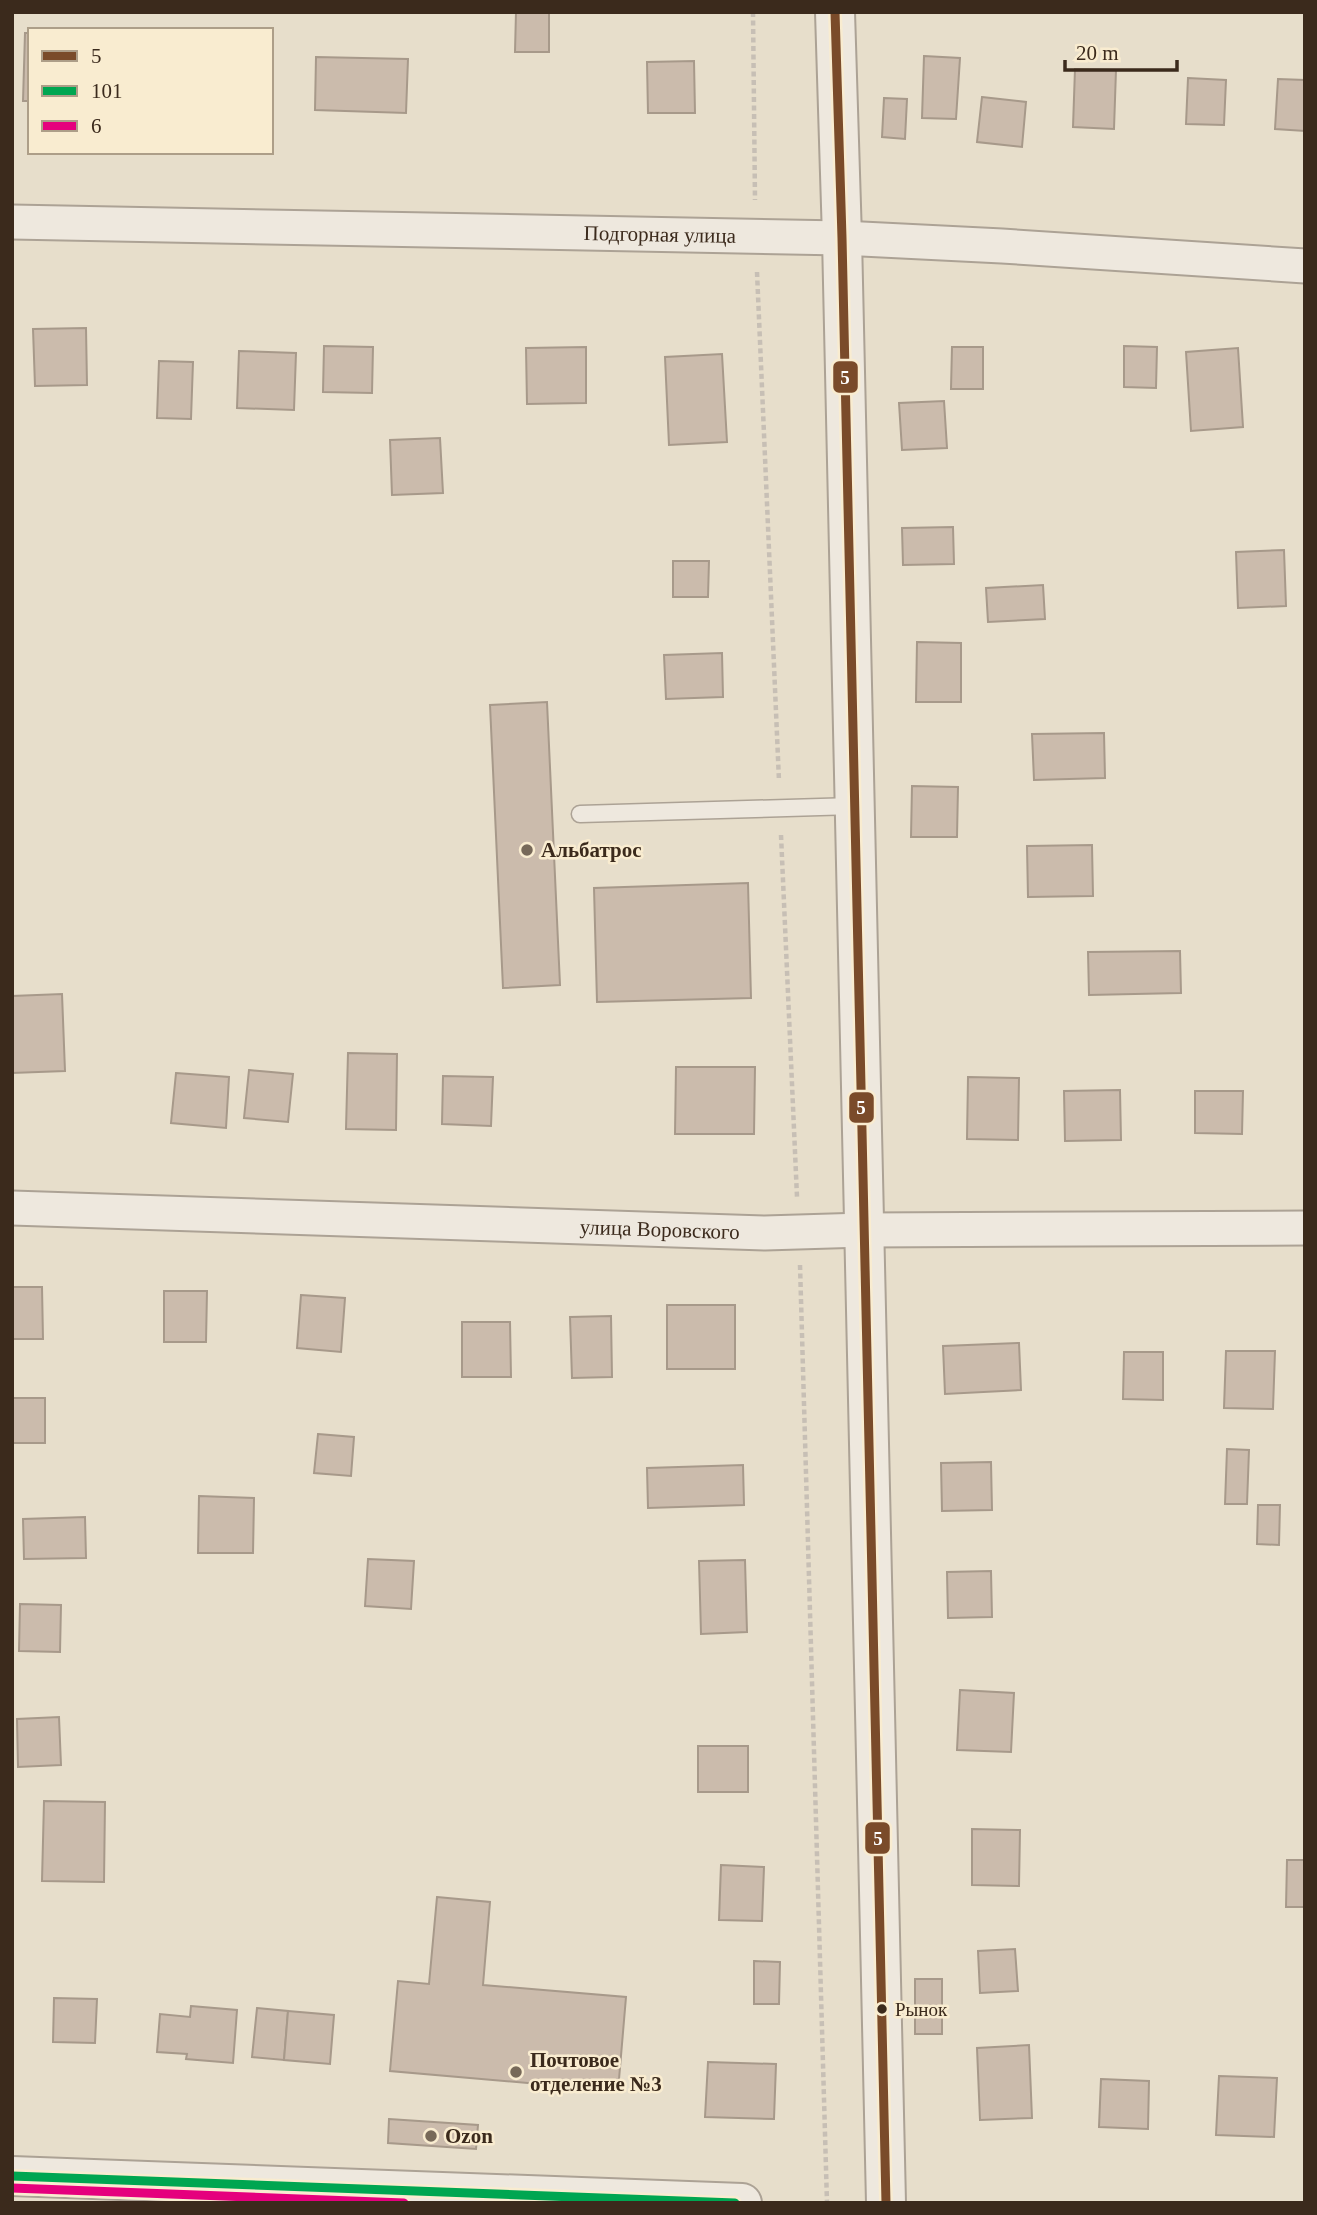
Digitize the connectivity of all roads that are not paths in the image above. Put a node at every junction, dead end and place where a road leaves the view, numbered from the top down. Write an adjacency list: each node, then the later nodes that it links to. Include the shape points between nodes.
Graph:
1 (835, 12): 3 (street)
2 (12, 222): 3 (street, Подгорная улица)
3 (842, 238): 4 (street, Подгорная улица); 5 (street)
4 (1305, 266)
5 (854, 806): 6 (lane); 9 (street)
6 (580, 814)
7 (12, 1208): 9 (street, улица Воровского, via 799,1233)
8 (1305, 1228): 9 (street, улица Воровского)
9 (864, 1230): 12 (street)
10 (12, 2176): 11 (street)
11 (742, 2203)
12 (886, 2203)

